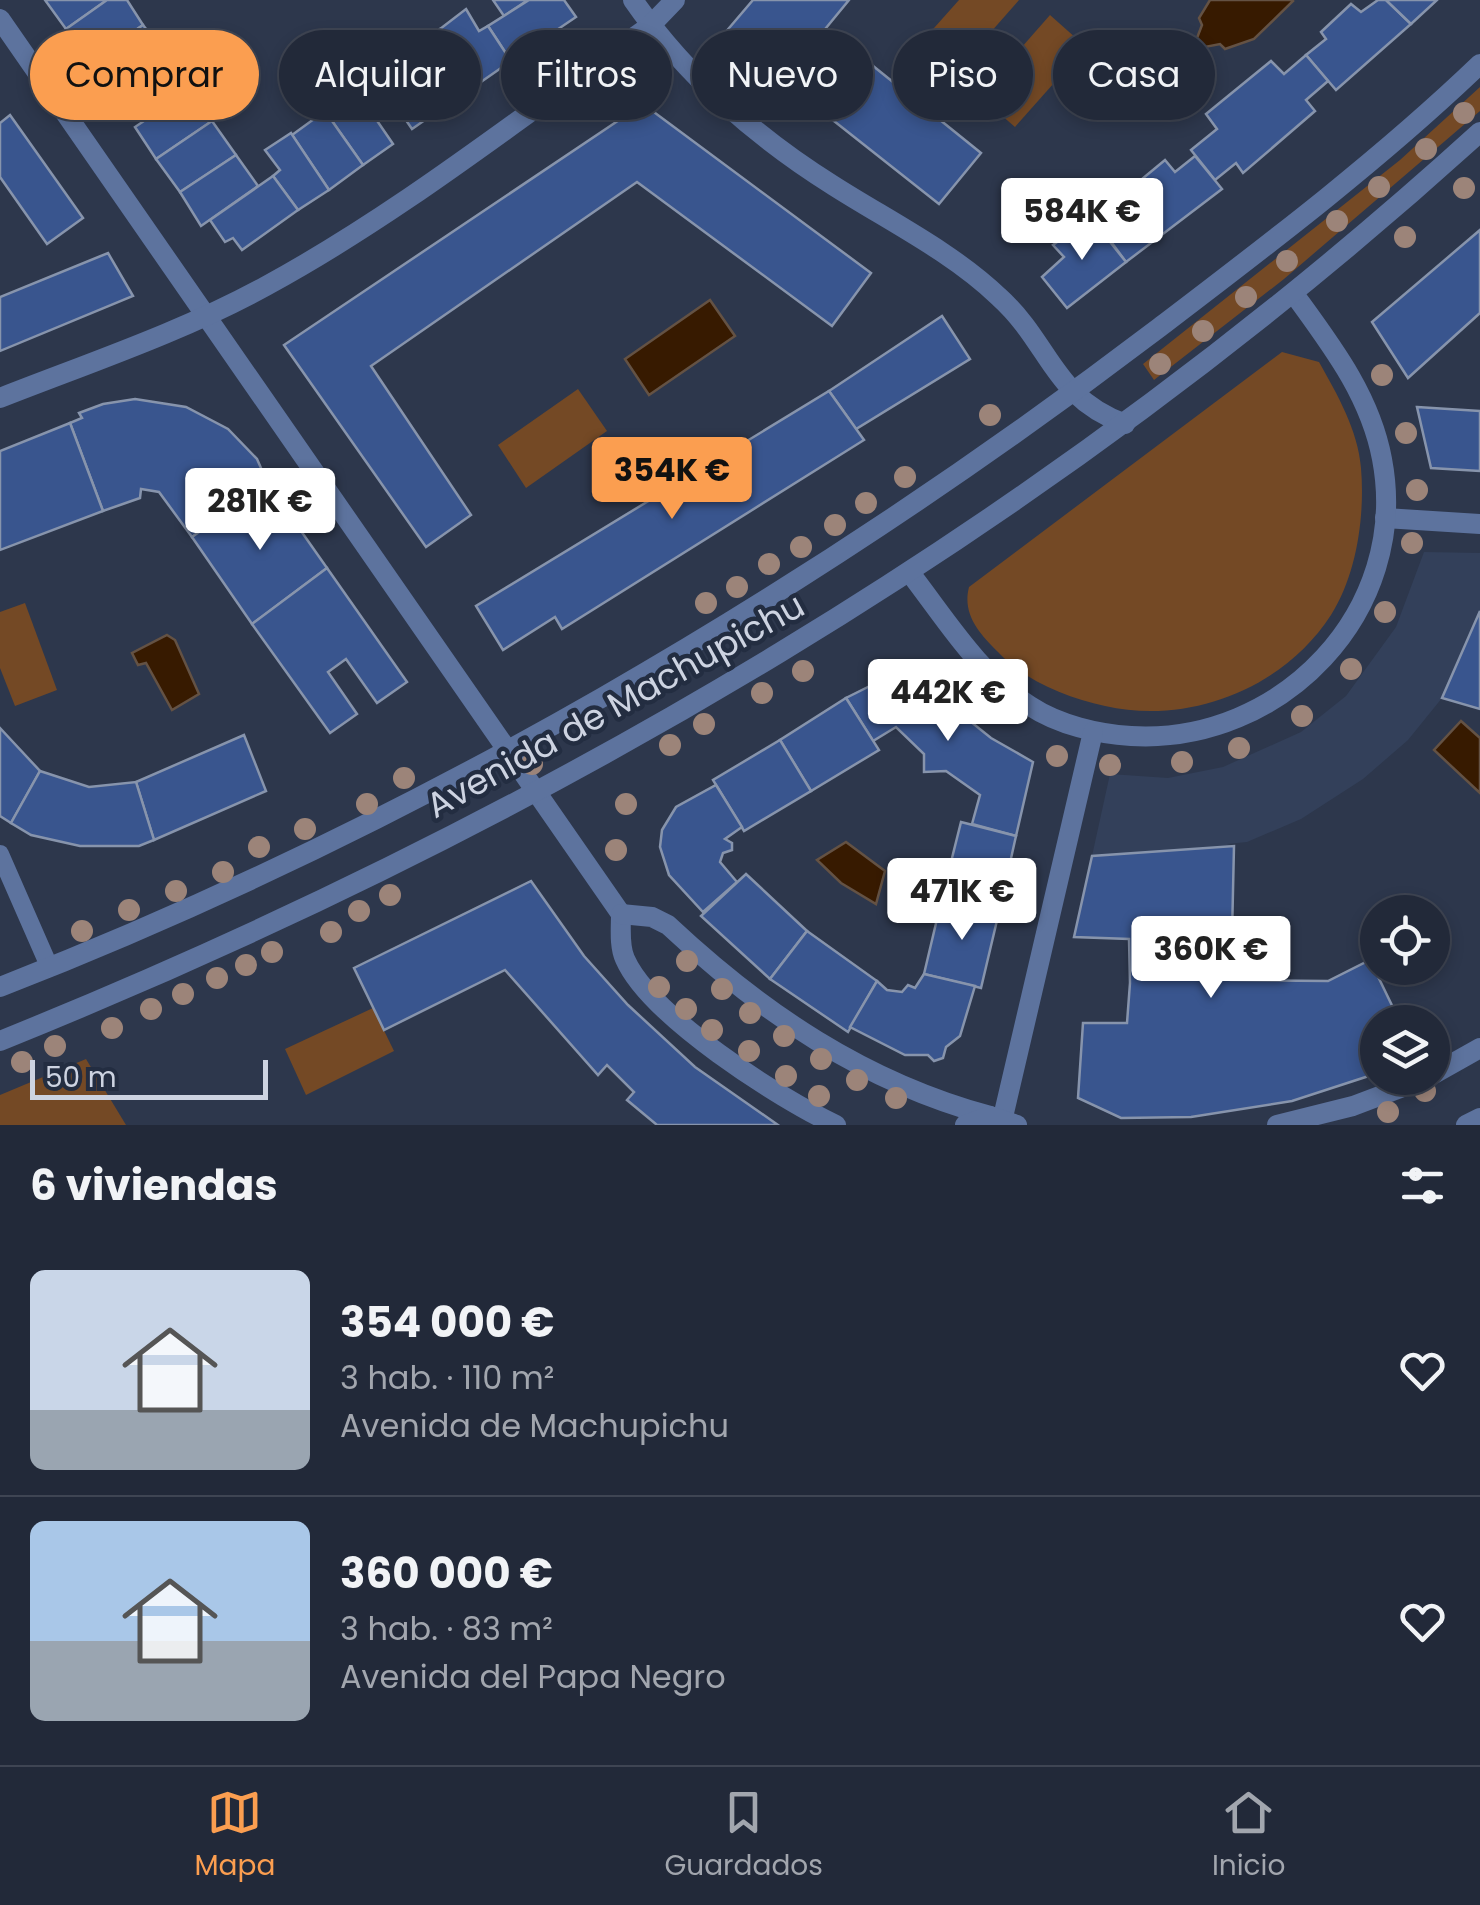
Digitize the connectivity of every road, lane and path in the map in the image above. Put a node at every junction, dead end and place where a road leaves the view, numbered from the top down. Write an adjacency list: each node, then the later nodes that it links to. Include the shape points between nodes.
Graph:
1 (633, 0): 4 (street)
2 (675, 0): 4 (street)
3 (0, 19): 8 (street)
4 (650, 26): 8 (street, via 362,229); 9 (street, via 702,84 768,138 1002,298)
5 (1480, 64): 9 (street, Avenida de Machupichu, via 1344,182)
6 (1480, 132): 7 (street, Avenida de Machupichu)
7 (1294, 294): 11 (street, Avenida de Machupichu); 12 (street, via 1370,414 1383,461)
8 (206, 316): 10 (street); 16 (street)
9 (1071, 394): 11 (street); 16 (street, Avenida de Machupichu, via 850,548)
10 (0, 398)
11 (1126, 424): 14 (street, Avenida de Machupichu)
12 (1385, 518): 13 (street); 15 (street, via 1374,574 1350,626 1312,672 1273,704 1217,727 1159,738)
13 (1480, 524)
14 (910, 574): 15 (street, via 980,669 1034,709); 17 (street, Avenida de Machupichu)
15 (1093, 732): 27 (street)
16 (504, 750): 17 (street); 20 (street, Avenida de Machupichu, via 284,863)
17 (535, 796): 19 (street); 22 (street, Avenida de Machupichu, via 319,901)
18 (0, 854): 20 (lane)
19 (621, 914): 27 (street, via 668,924 776,1018 861,1067 941,1102); 28 (street, via 623,955 631,971 680,1022 773,1090)
20 (49, 966): 21 (street, Avenida de Machupichu)
21 (0, 987)
22 (0, 1042)
23 (1480, 1048): 24 (street)
24 (1450, 1065)
25 (1384, 1095): 30 (street)
26 (1480, 1118): 31 (street)
27 (1009, 1121): 29 (street)
28 (836, 1125)
29 (966, 1125)
30 (1277, 1125)
31 (1466, 1125)

